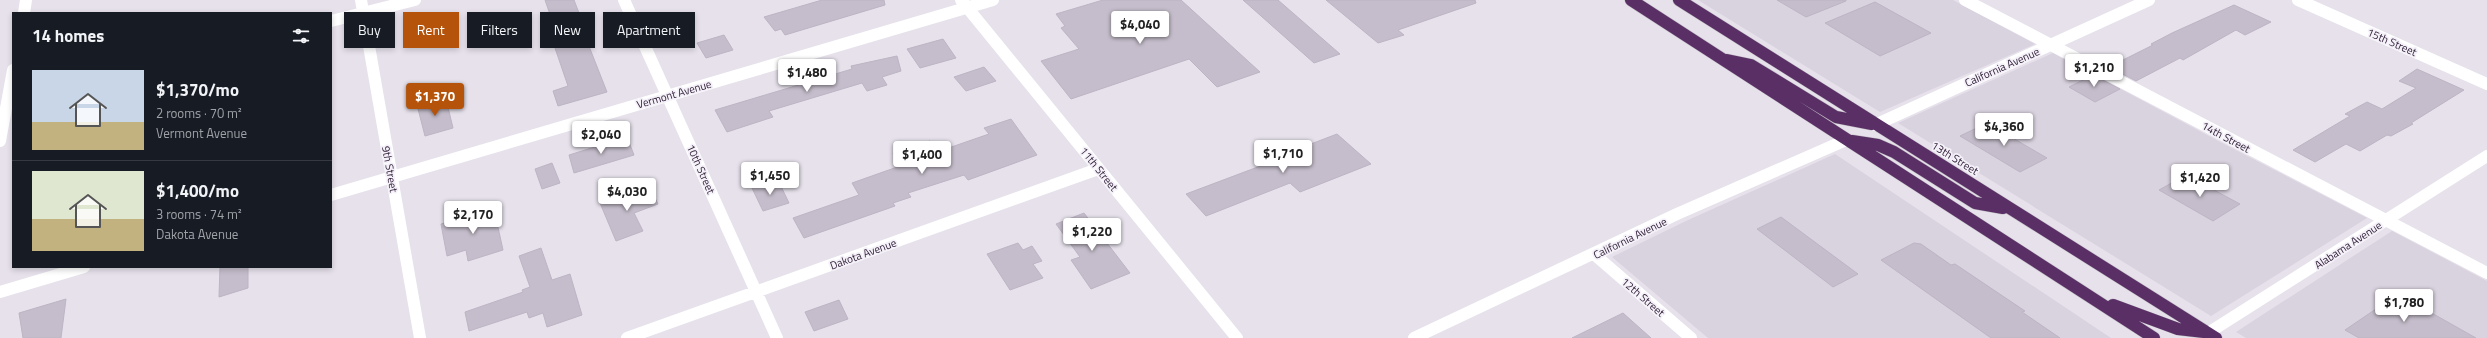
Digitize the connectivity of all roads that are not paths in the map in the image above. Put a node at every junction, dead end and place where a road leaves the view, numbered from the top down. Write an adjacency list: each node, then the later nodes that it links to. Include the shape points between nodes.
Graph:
1 (26, 0): 13 (street)
2 (361, 0): 14 (street, 9th Street)
3 (415, 0): 15 (street)
4 (624, 0): 23 (street, 10th Street)
5 (993, 0): 12 (street, Vermont Avenue)
6 (1631, 0): 20 (highway)
7 (1674, 0): 11 (highway, 13th Street)
8 (1965, 0): 18 (street, 14th Street)
9 (2149, 0): 18 (street, California Avenue)
10 (2298, 0): 22 (street, 15th Street)
11 (1683, 2): 25 (highway, 13th Street)
12 (964, 4): 23 (street, Vermont Avenue); 29 (street, 11th Street)
13 (24, 12)
14 (363, 12)
15 (367, 12)
16 (344, 18): 17 (street)
17 (332, 21)
18 (2051, 46): 25 (street, California Avenue); 33 (street, 14th Street)
19 (369, 48): 30 (street, 9th Street)
20 (1718, 58): 25 (highway, via 1751,65 1836,117); 26 (highway)
21 (12, 75): 24 (street)
22 (2487, 84)
23 (669, 95): 30 (street, Vermont Avenue); 38 (street, 10th Street)
24 (7, 102): 27 (street)
25 (1876, 125): 32 (highway, 13th Street)
26 (1846, 140): 32 (highway, via 1878,145 1894,152 1975,203); 34 (street, California Avenue, via 1684,211); 39 (highway)
27 (0, 141)
28 (2487, 156): 33 (street, Alabama Avenue)
29 (1098, 168): 38 (street, Dakota Avenue); 44 (street, 11th Street)
30 (391, 177): 31 (street, Vermont Avenue); 41 (street, 9th Street)
31 (332, 195)
32 (2010, 209): 40 (highway, 13th Street)
33 (2386, 220): 36 (street, 14th Street); 40 (street, Alabama Avenue)
34 (1595, 255): 45 (street, California Avenue); 46 (street, 12th Street)
35 (81, 268): 37 (street)
36 (2487, 273)
37 (0, 292)
38 (756, 292): 42 (street, Dakota Avenue); 43 (street, 10th Street)
39 (2089, 296): 40 (highway, via 2178,329); 47 (highway)
40 (2212, 336)
41 (420, 338)
42 (627, 338)
43 (777, 338)
44 (1237, 338)
45 (1414, 338)
46 (1691, 338)
47 (2154, 338)

